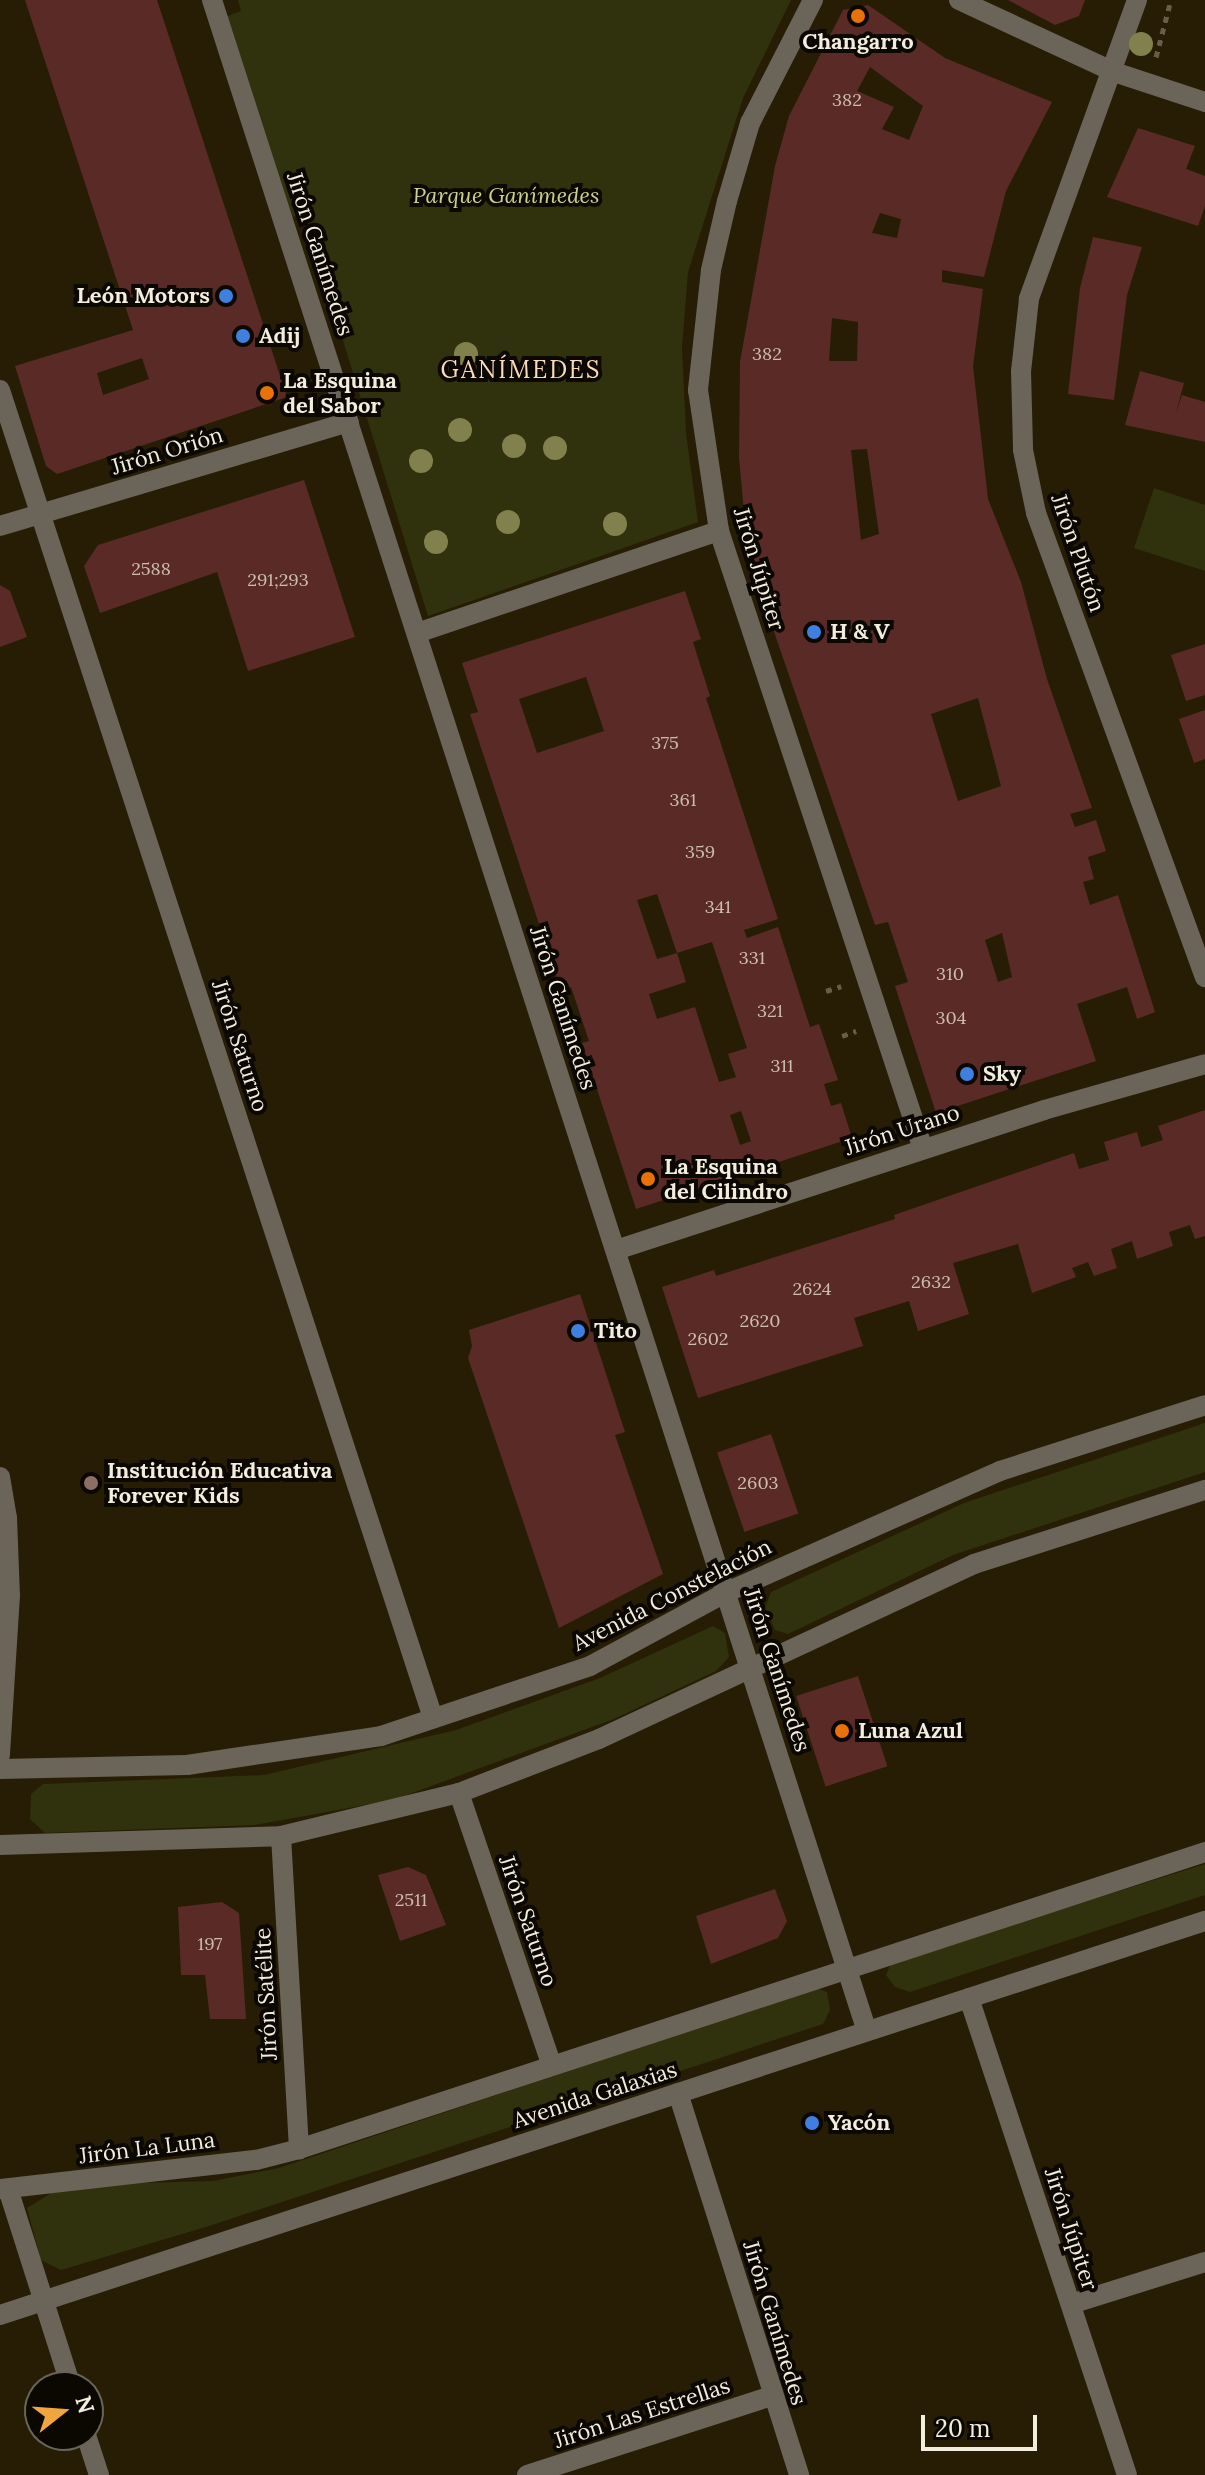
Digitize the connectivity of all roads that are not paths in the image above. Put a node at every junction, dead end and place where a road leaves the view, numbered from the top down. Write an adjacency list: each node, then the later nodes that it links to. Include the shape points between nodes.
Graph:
1 (212, 0): 8 (street, Jirón Ganímedes)
2 (813, 0): 11 (street, Jirón Júpiter, via 750,123 711,270 698,390)
3 (959, 0): 5 (street)
4 (1137, 0): 5 (street, Jirón Plutón)
5 (1114, 72): 6 (street); 13 (street, Jirón Plutón, via 1029,299 1021,371 1023,450 1036,513)
6 (1205, 102)
7 (0, 390): 9 (street, Jirón Saturno)
8 (349, 422): 9 (street, Jirón Orión); 12 (street, Jirón Ganímedes)
9 (40, 513): 10 (street, Jirón Orión); 22 (street, Jirón Saturno)
10 (0, 526)
11 (719, 531): 12 (street); 15 (street, Jirón Júpiter)
12 (417, 633): 16 (street, Jirón Ganímedes)
13 (1205, 977)
14 (1205, 1064): 15 (street, Jirón Urano)
15 (923, 1149): 16 (street, Jirón Urano)
16 (616, 1250): 20 (street, Jirón Ganímedes)
17 (1205, 1405): 20 (street, Avenida Constelación, via 1000,1471)
18 (0, 1477): 23 (street, via 10,1595)
19 (1205, 1490): 21 (street, via 974,1564)
20 (727, 1592): 21 (street, Jirón Ganímedes); 22 (street, Avenida Constelación, via 590,1666)
21 (751, 1666): 25 (street, via 599,1739); 30 (street, Jirón Ganímedes)
22 (433, 1718): 24 (street, Avenida Constelación, via 381,1736 187,1765)
23 (0, 1756)
24 (0, 1769)
25 (459, 1793): 26 (street); 33 (street, Jirón Saturno)
26 (281, 1836): 27 (street); 35 (street, Jirón Satélite)
27 (0, 1845)
28 (1205, 1852): 30 (street, Avenida Galaxias)
29 (1205, 1921): 31 (street, Avenida Galaxias)
30 (849, 1969): 32 (street, Jirón Ganímedes); 33 (street, Avenida Galaxias)
31 (969, 1998): 32 (street, Avenida Galaxias); 39 (street, Jirón Júpiter)
32 (867, 2031): 34 (street, Avenida Galaxias)
33 (551, 2064): 35 (street, Avenida Galaxias)
34 (678, 2093): 38 (street, Avenida Galaxias); 42 (street, Jirón Ganímedes)
35 (299, 2149): 36 (street, Jirón La Luna, via 256,2160)
36 (4, 2189): 38 (street)
37 (1205, 2262): 39 (street)
38 (43, 2302): 40 (street, Avenida Galaxias); 41 (street)
39 (1071, 2304): 47 (street, Jirón Júpiter)
40 (0, 2315)
41 (66, 2371)
42 (772, 2396): 45 (street, Jirón Las Estrellas); 46 (street, Jirón Ganímedes)
43 (91, 2451): 44 (street)
44 (99, 2475)
45 (527, 2475)
46 (799, 2475)
47 (1127, 2475)

